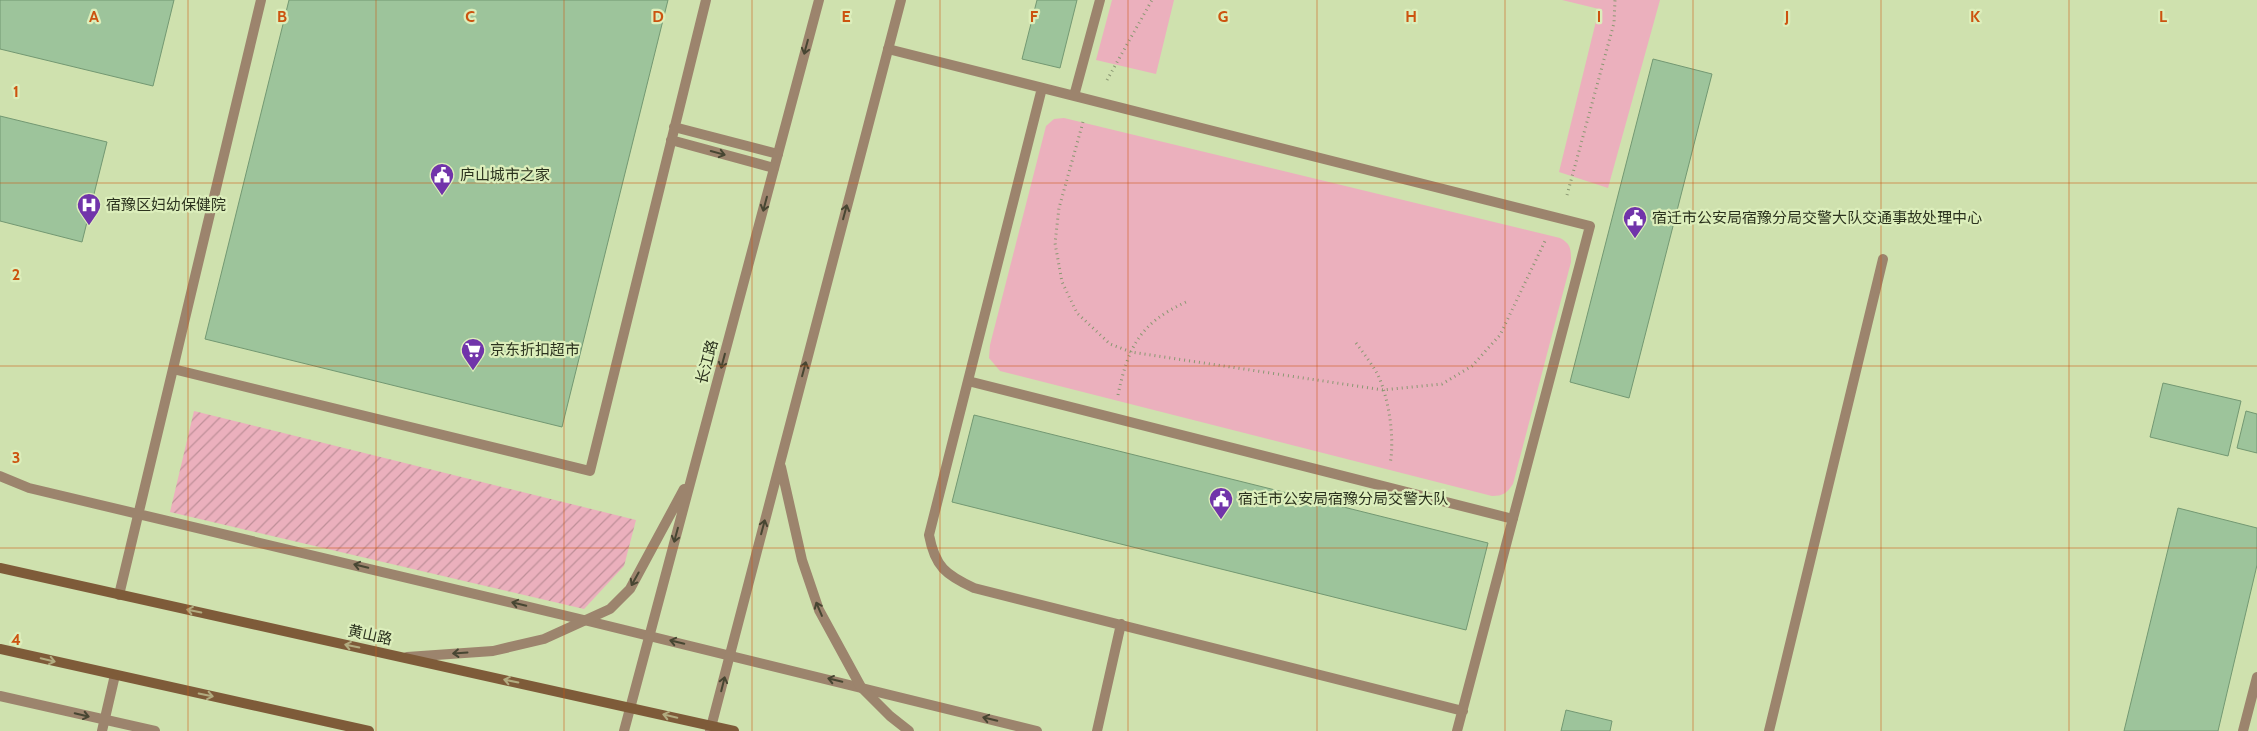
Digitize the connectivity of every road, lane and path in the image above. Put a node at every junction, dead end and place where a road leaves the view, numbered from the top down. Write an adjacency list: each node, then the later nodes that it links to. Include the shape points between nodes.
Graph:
1 (261, 0): 21 (street)
2 (706, 0): 12 (street)
3 (819, 0): 14 (street, 长江路, one-way to 14)
4 (901, 0): 8 (street)
5 (1100, 0): 10 (street)
6 (1152, 0): 11 (path)
7 (1615, 0): 16 (path, via 1614,23 1570,190)
8 (888, 49): 9 (street); 25 (street, one-way to 8)
9 (1042, 88): 10 (street); 22 (street)
10 (1074, 96): 11 (street)
11 (1094, 101): 16 (street); 20 (path, via 1080,129 1059,208 1055,243 1062,282 1077,314 1110,344)
12 (674, 127): 13 (street); 14 (street)
13 (671, 140): 15 (street, one-way to 15); 21 (street, via 590,471)
14 (778, 154): 15 (street, 长江路)
15 (774, 168): 26 (street, 长江路, one-way to 26)
16 (1556, 218): 23 (path, via 1500,335 1472,366 1442,384); 30 (street, via 1590,226)
17 (1883, 259): 56 (street)
18 (1186, 302): 20 (path, via 1163,313 1143,332)
19 (1356, 343): 23 (path, via 1370,361)
20 (1131, 352): 23 (path); 24 (path, via 1125,363)
21 (173, 369): 29 (street)
22 (968, 380): 24 (street); 34 (street, via 928,535 932,554 942,569 974,588)
23 (1383, 390): 28 (path, via 1392,440)
24 (1113, 417): 28 (street)
25 (780, 464): 37 (street, one-way to 25); 41 (street, one-way to 25, via 819,610 802,560)
26 (692, 475): 33 (street, one-way to 33, via 630,589 610,609); 35 (street, 长江路, one-way to 35)
27 (0, 476): 29 (street, via 29,488)
28 (1386, 487): 30 (street)
29 (139, 513): 32 (street); 33 (street, one-way to 29)
30 (1513, 519): 44 (street)
31 (0, 568): 32 (main road, 黄山路)
32 (119, 595): 38 (main road, 黄山路, one-way to 32)
33 (588, 620): 35 (street); 38 (street, one-way to 38, via 544,639 492,651)
34 (1121, 624): 44 (street); 54 (street)
35 (649, 636): 37 (street, one-way to 35); 43 (street, 长江路)
36 (0, 649): 39 (main road, one-way to 39)
37 (730, 655): 41 (street, one-way to 37); 46 (street, one-way to 37)
38 (403, 658): 43 (main road, 黄山路, one-way to 38)
39 (115, 675): 45 (street); 49 (main road, one-way to 49)
40 (2257, 677): 57 (street)
41 (861, 687): 52 (street); 53 (street, one-way to 41)
42 (0, 696): 45 (street, one-way to 45)
43 (630, 708): 46 (main road, 黄山路, one-way to 43); 50 (street, 长江路)
44 (1463, 711): 55 (street)
45 (104, 720): 47 (street); 48 (street)
46 (711, 728): 51 (main road, 黄山路)
47 (102, 731)
48 (155, 731)
49 (369, 731)
50 (624, 731)
51 (734, 731)
52 (909, 731)
53 (1037, 731)
54 (1097, 731)
55 (1457, 731)
56 (1769, 731)
57 (2243, 731)

